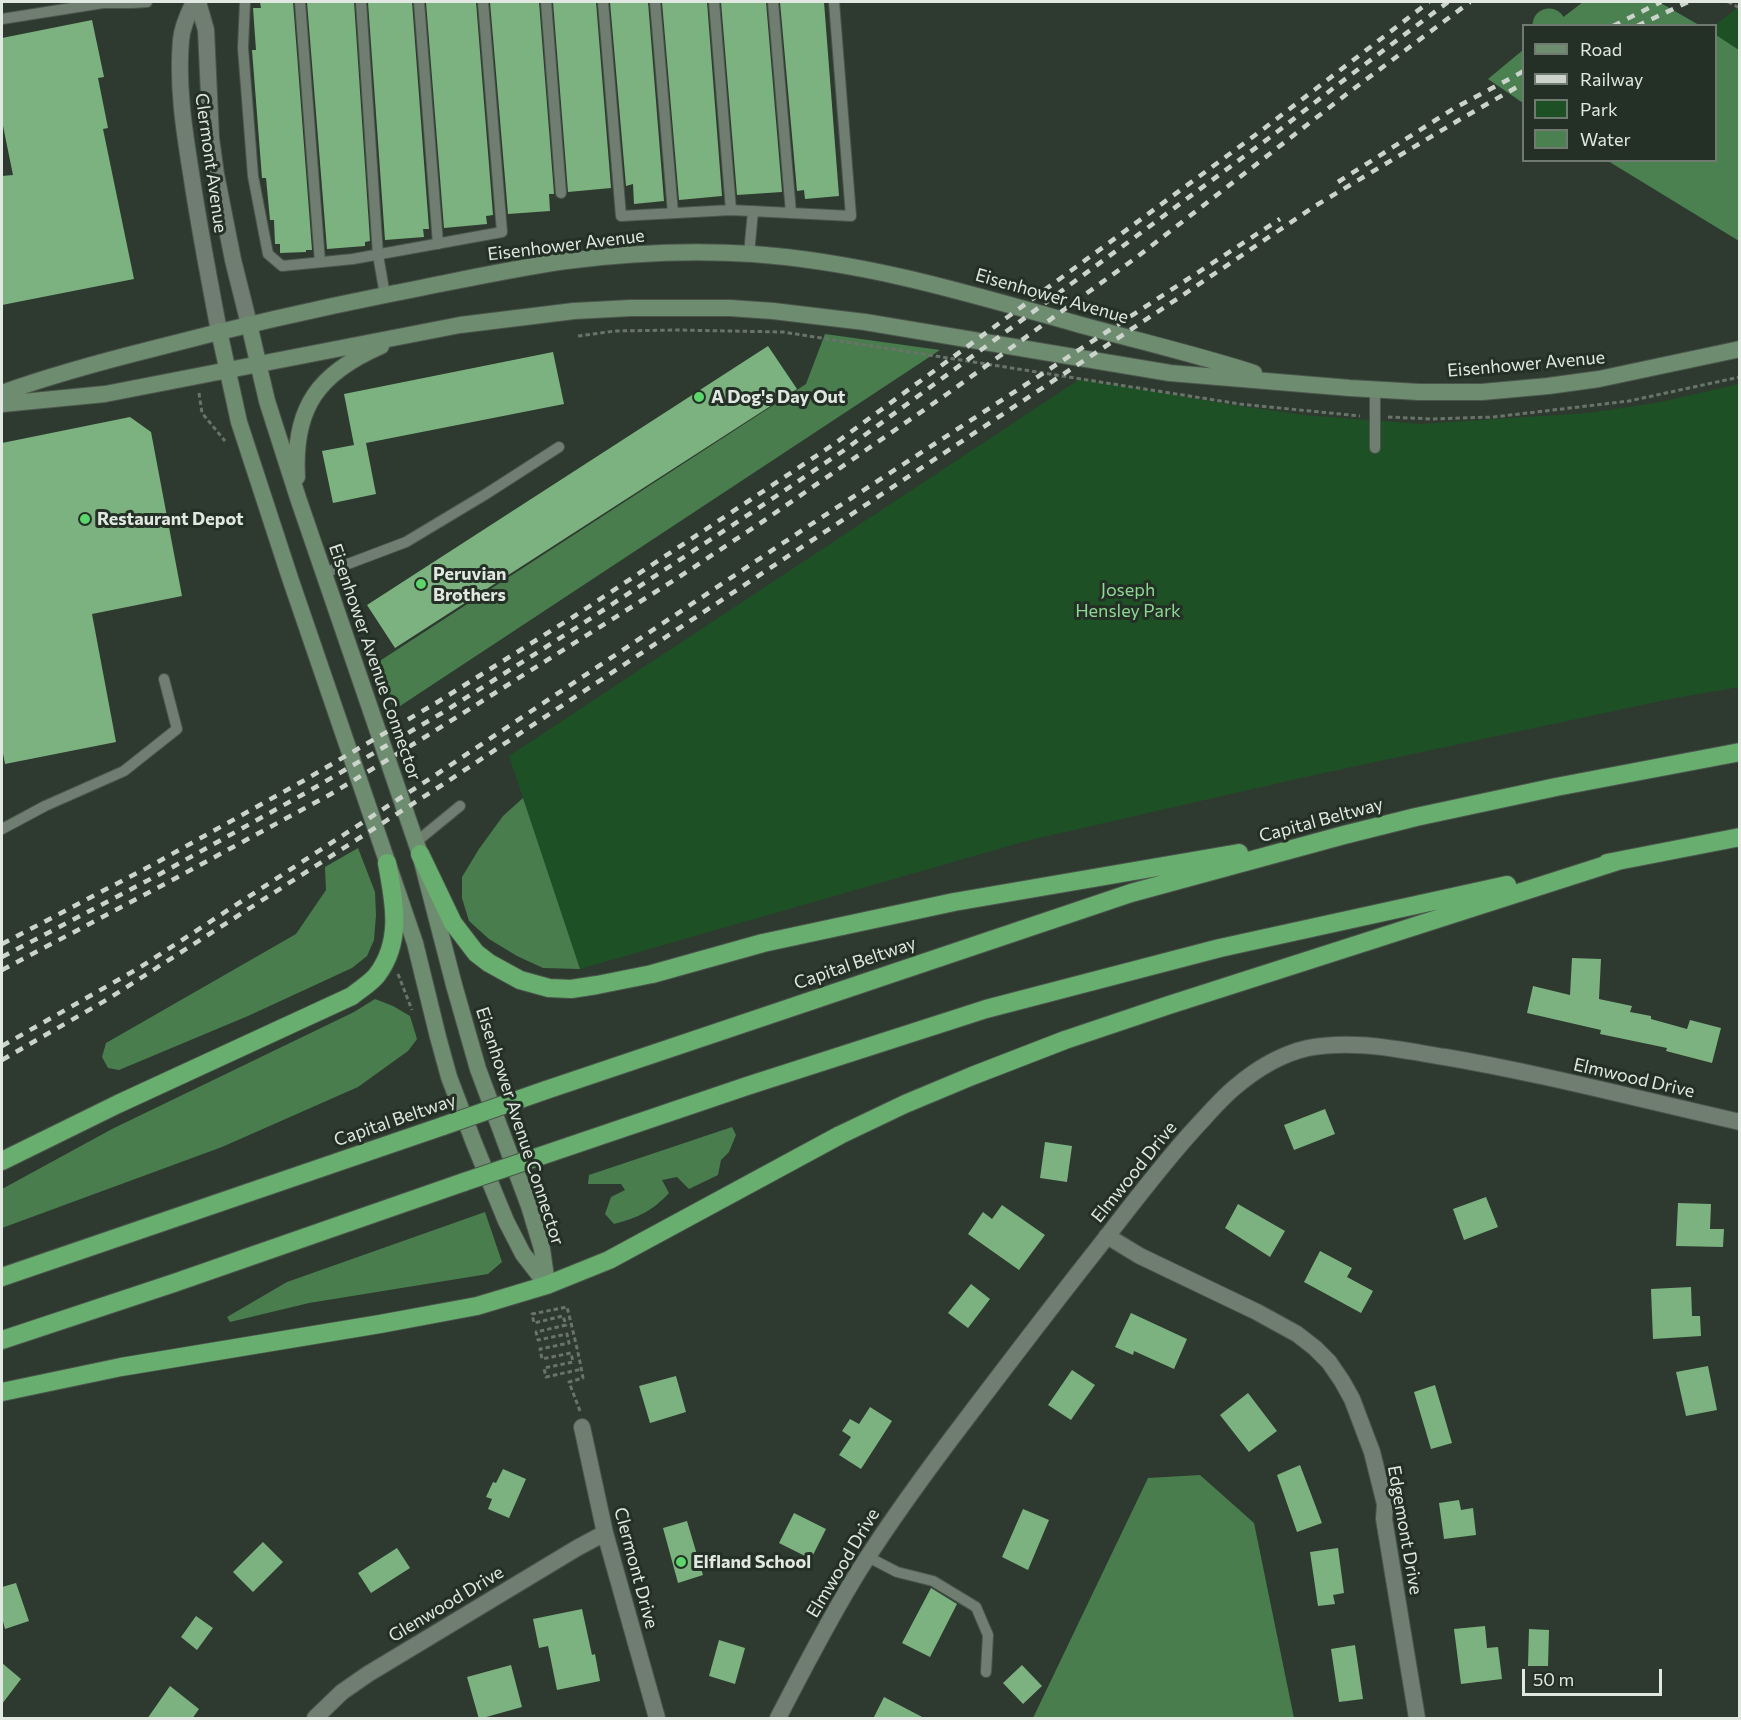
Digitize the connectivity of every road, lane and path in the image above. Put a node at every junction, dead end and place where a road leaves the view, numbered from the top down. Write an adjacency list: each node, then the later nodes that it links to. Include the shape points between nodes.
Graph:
1 (147, 2): 16 (lane, via 104,3)
2 (196, 2): 27 (street, Clermont Avenue, via 206,30 216,174); 28 (street, Clermont Avenue, via 186,16 181,39 182,99 200,232)
3 (245, 2): 25 (lane, via 243,48 253,176 268,254 282,266)
4 (300, 2): 25 (lane)
5 (361, 2): 24 (lane)
6 (419, 2): 22 (lane)
7 (483, 2): 22 (lane, via 502,232)
8 (546, 2): 17 (lane)
9 (603, 2): 20 (lane, via 621,216)
10 (655, 2): 20 (lane)
11 (714, 2): 18 (lane)
12 (773, 2): 21 (lane)
13 (834, 2): 21 (lane, via 851,216)
14 (1728, 2): 15 (path)
15 (1740, 8)
16 (2, 19)
17 (561, 193)
18 (731, 210): 19 (lane); 20 (lane)
19 (753, 211): 21 (lane); 23 (lane)
20 (673, 213)
21 (791, 213)
22 (438, 244): 24 (lane)
23 (749, 254): 26 (main road, Eisenhower Avenue, via 702,252 588,258); 33 (main road, Eisenhower Avenue, via 848,265 938,284)
24 (378, 255): 25 (lane); 26 (lane)
25 (320, 262)
26 (385, 295): 27 (main road, Eisenhower Avenue)
27 (249, 324): 28 (main road, Eisenhower Avenue); 31 (main road, Eisenhower Avenue Connector)
28 (219, 331): 32 (main road, Eisenhower Avenue Connector); 35 (main road, Eisenhower Avenue)
29 (408, 335): 31 (main road, Eisenhower Avenue); 33 (main road, Eisenhower Avenue, via 574,311 730,308 865,322 1170,373); 39 (main road, via 345,365 325,380 310,400 296,451)
30 (1740, 349): 34 (main road, Eisenhower Avenue, via 1548,386 1482,392)
31 (258, 365): 32 (main road, Eisenhower Avenue); 39 (main road, Eisenhower Avenue Connector)
32 (227, 371): 36 (main road, Eisenhower Avenue, via 105,394); 49 (main road, Eisenhower Avenue Connector, via 246,445)
33 (1278, 381): 34 (main road, Eisenhower Avenue)
34 (1375, 390): 38 (lane)
35 (2, 393)
36 (2, 404)
37 (559, 447): 40 (lane, via 406,542)
38 (1375, 448)
39 (298, 498): 40 (main road, Eisenhower Avenue Connector)
40 (324, 573): 47 (main road, Eisenhower Avenue Connector)
41 (164, 679): 44 (lane, via 177,729 124,771)
42 (1740, 752): 45 (highway, Capital Beltway, via 1545,789)
43 (460, 806): 47 (lane)
44 (2, 829)
45 (1344, 835): 47 (highway, via 954,902 763,943 652,974 571,989 520,980 476,953 453,923); 53 (highway, Capital Beltway, bridge, via 1131,893)
46 (1740, 837): 48 (highway)
47 (418, 848): 54 (main road, Eisenhower Avenue Connector, via 478,1069 542,1248)
48 (1618, 861): 54 (highway, via 1158,1008 972,1076 840,1135 609,1260); 55 (highway, bridge, via 1220,948 986,1009 758,1082)
49 (387, 863): 51 (highway, via 395,906 393,943 376,976 352,996); 54 (main road, Eisenhower Avenue Connector, via 415,943 449,1077 474,1143 514,1238)
50 (1740, 1122): 52 (street, Elmwood Drive, via 1497,1066 1345,1045 1308,1048 1275,1060 1233,1089 1178,1147)
51 (2, 1161)
52 (1107, 1236): 60 (street, Elmwood Drive, via 929,1467); 65 (street, Edgemont Drive, via 1297,1334 1329,1362 1342,1381 1372,1452 1385,1504 1384,1519)
53 (2, 1277)
54 (547, 1285): 57 (highway, via 477,1306 121,1367)
55 (2, 1340)
56 (582, 1369): 56 (path, via 546,1377 544,1368 573,1362 571,1353 542,1359 540,1349 569,1343 567,1334 538,1340 536,1332 566,1325 563,1316 534,1323 532,1314 567,1307); 58 (path, via 584,1378 569,1382 585,1424)
57 (2, 1392)
58 (582, 1427): 59 (street, Clermont Drive)
59 (605, 1533): 62 (street, Glenwood Drive, via 368,1674 342,1692); 63 (street, Clermont Drive)
60 (868, 1557): 61 (lane, via 897,1572 933,1581 976,1607 988,1635); 64 (street, Elmwood Drive, via 829,1621)
61 (986, 1672)
62 (315, 1719)
63 (657, 1719)
64 (778, 1719)
65 (1417, 1719)

